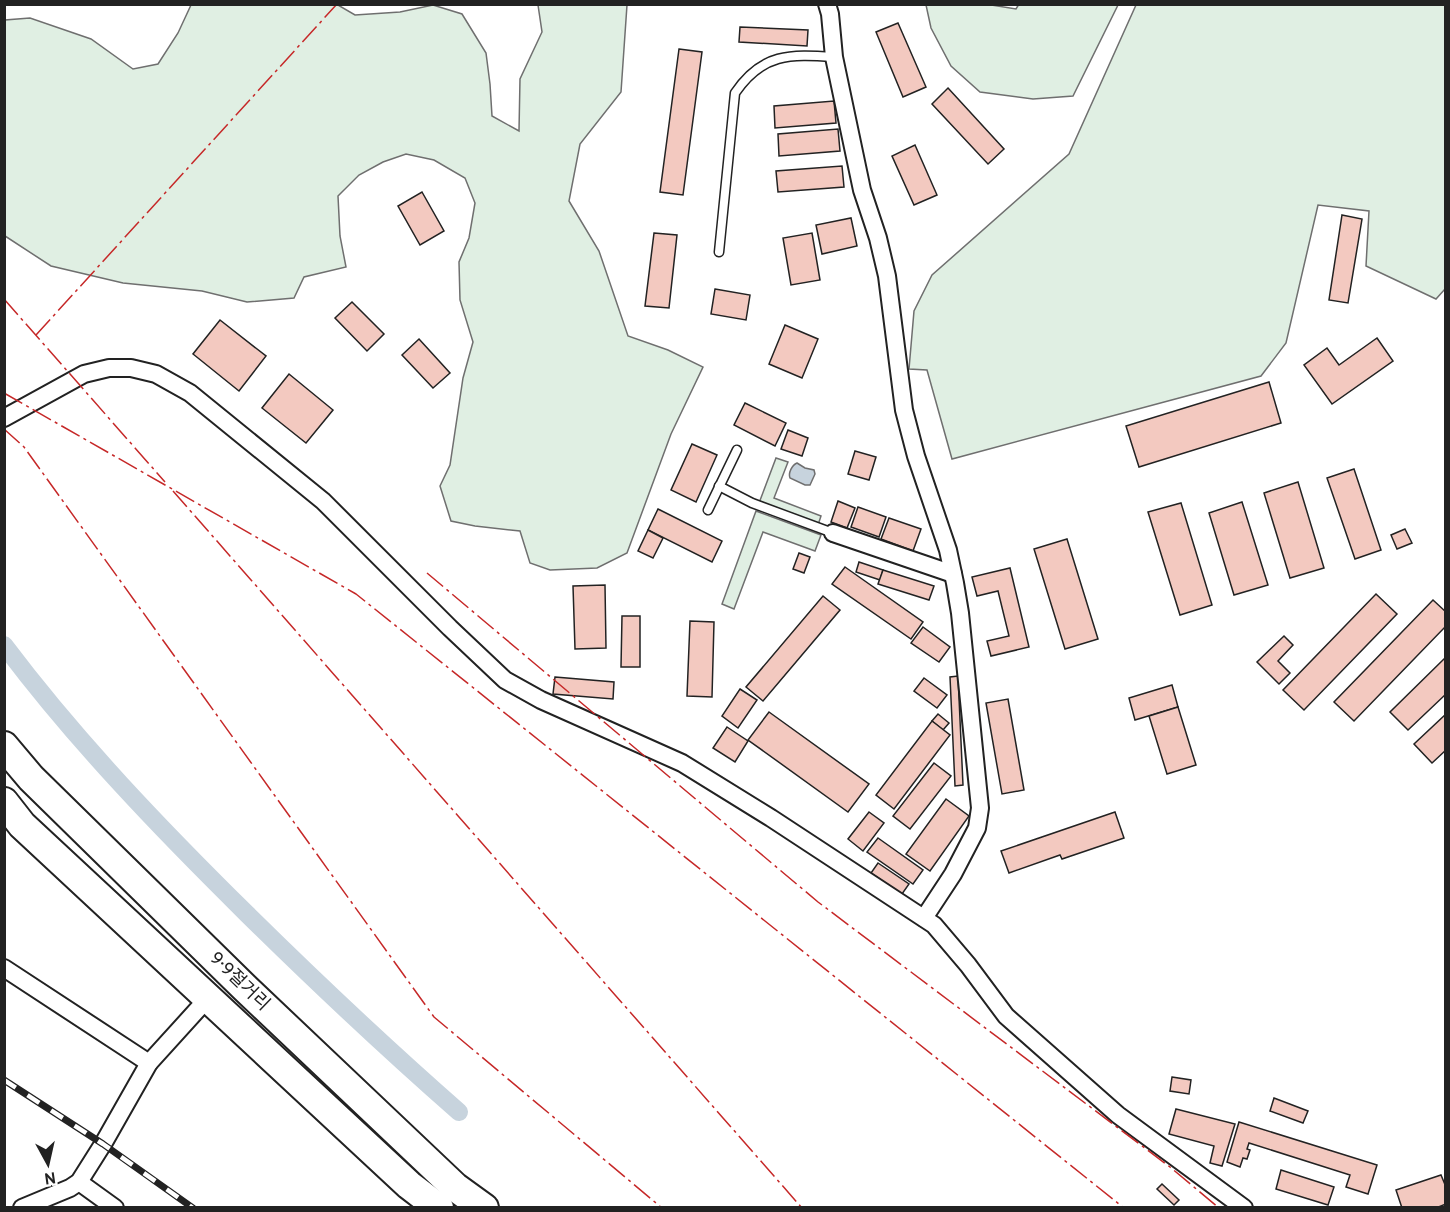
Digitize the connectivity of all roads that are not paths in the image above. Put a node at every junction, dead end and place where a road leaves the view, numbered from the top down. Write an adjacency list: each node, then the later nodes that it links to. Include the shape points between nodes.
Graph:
1 (826, 4): 2 (street)
2 (834, 57): 3 (lane, via 784,57 764,64 747,76 735,93); 9 (street, via 862,190 887,276 904,410)
3 (718, 252)
4 (4, 418): 12 (street, via 84,374 131,368 156,374 190,393 323,501 505,680 682,764)
5 (737, 450): 6 (lane)
6 (719, 486): 7 (lane); 8 (lane, via 752,503)
7 (708, 510)
8 (833, 533): 9 (street)
9 (953, 574): 12 (street, via 980,808 977,828)
10 (4, 746): 21 (highway, 9·9절거리, via 31,778 252,995 455,1187)
11 (4, 802): 14 (highway, 9·9절거리, via 22,825)
12 (924, 918): 22 (street, via 968,965 1006,1016 1036,1044 1118,1114)
13 (4, 968): 15 (street)
14 (208, 998): 15 (street); 20 (highway, 9·9절거리, via 409,1185)
15 (149, 1063): 16 (street, via 103,1144)
16 (74, 1185): 17 (street); 18 (street); 19 (street)
17 (22, 1208)
18 (97, 1208)
19 (115, 1208)
20 (439, 1208)
21 (484, 1208)
22 (1244, 1208)

